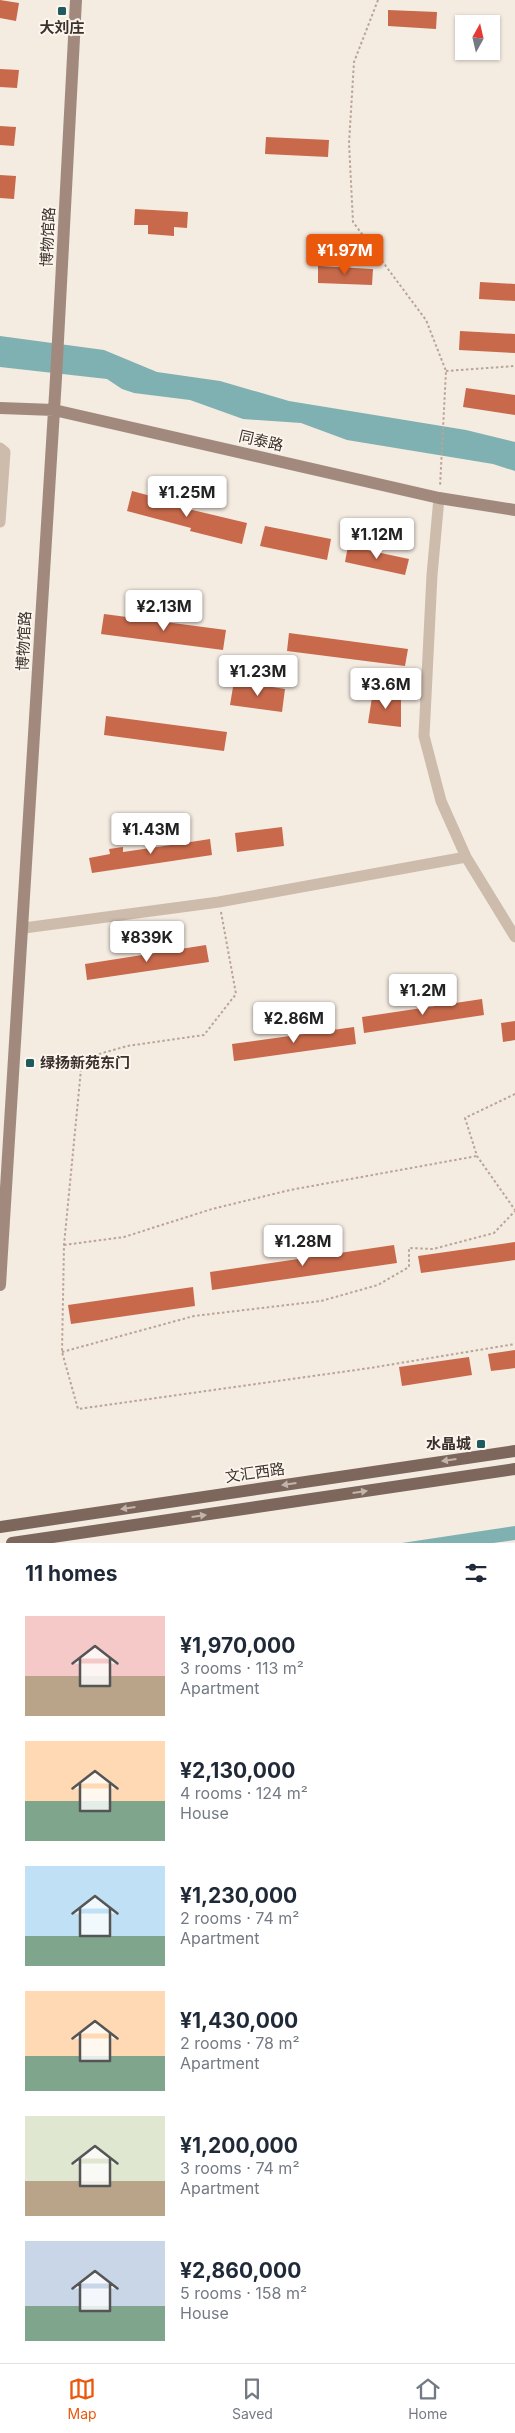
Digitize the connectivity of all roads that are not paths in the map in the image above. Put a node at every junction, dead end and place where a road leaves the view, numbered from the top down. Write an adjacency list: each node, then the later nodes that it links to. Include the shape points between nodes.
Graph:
1 (76, 0): 3 (street, 博物馆路)
2 (0, 408): 3 (street, 同泰路)
3 (54, 410): 5 (street, 同泰路); 9 (street, 博物馆路)
4 (0, 448): 7 (street, via 5,452)
5 (439, 498): 6 (street, 同泰路); 8 (street, via 424,736 441,801)
6 (515, 510)
7 (0, 522)
8 (466, 857): 9 (street, via 219,902); 10 (street)
9 (24, 928): 11 (street, 博物馆路)
10 (515, 937)
11 (0, 1284)
12 (515, 1451): 14 (main road, 文汇西路, one-way to 14)
13 (515, 1469): 15 (main road, one-way to 13)
14 (0, 1527)
15 (12, 1543)

